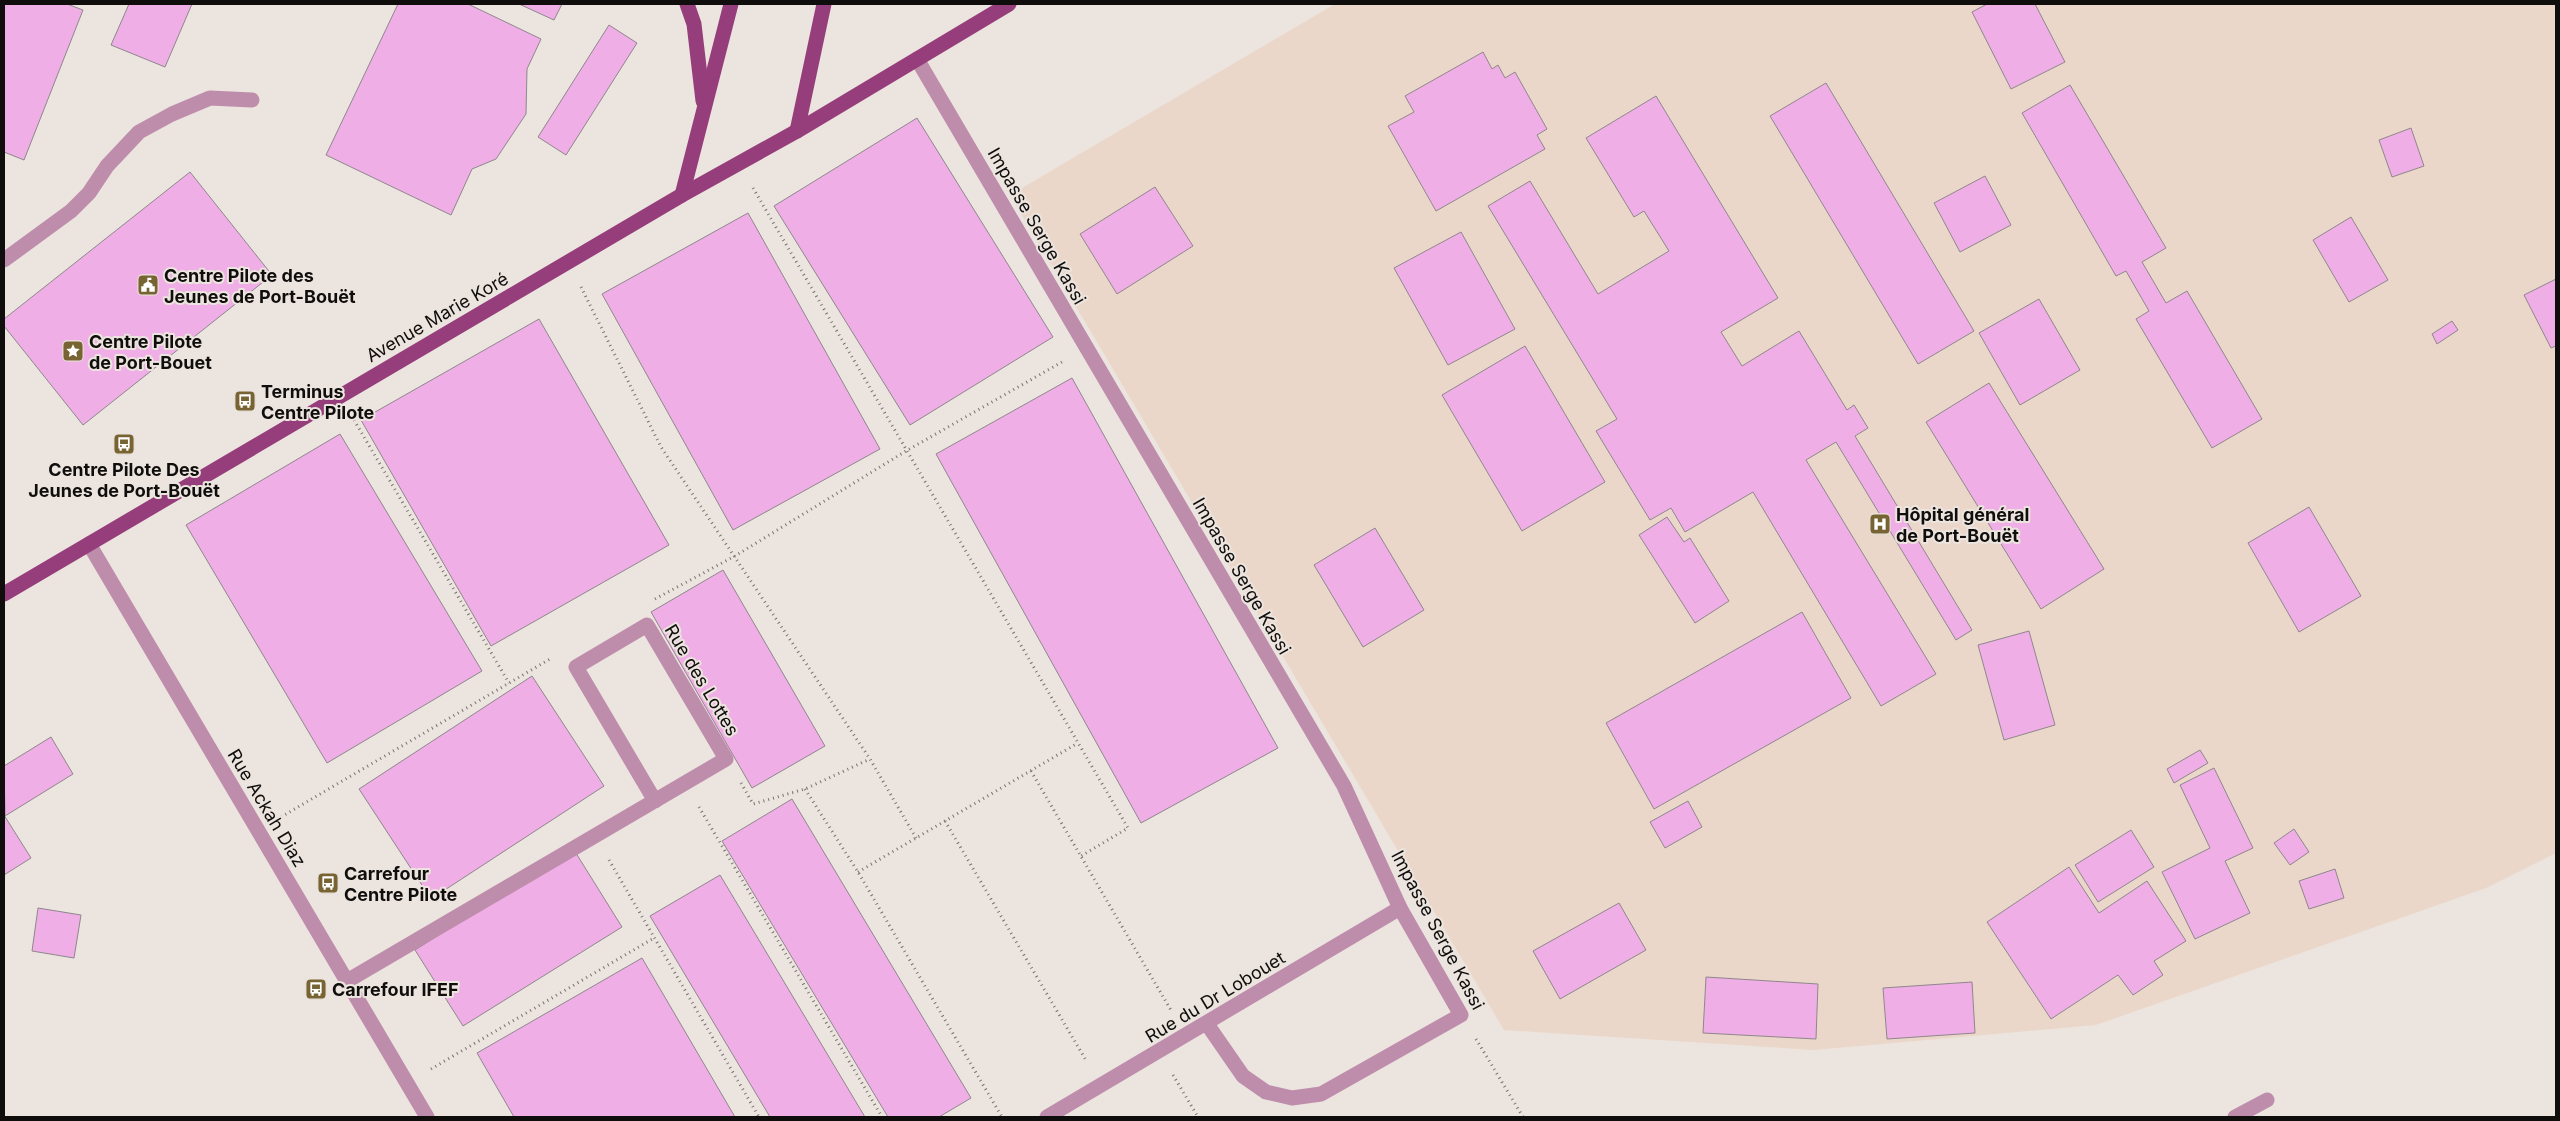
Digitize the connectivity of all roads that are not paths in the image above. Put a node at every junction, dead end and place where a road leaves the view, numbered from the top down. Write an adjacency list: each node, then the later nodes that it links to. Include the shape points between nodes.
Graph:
1 (687, 4): 7 (main road, via 694,24)
2 (731, 4): 7 (main road)
3 (824, 4): 8 (main road)
4 (1009, 4): 5 (main road, Avenue Marie Koré)
5 (917, 59): 8 (main road, Avenue Marie Koré); 14 (street, Impasse Serge Kassi, via 1344,786)
6 (252, 100): 10 (street, via 210,98 139,132 71,211)
7 (704, 110): 9 (main road)
8 (798, 131): 9 (main road, Avenue Marie Koré)
9 (682, 195): 11 (main road, Avenue Marie Koré)
10 (4, 260)
11 (89, 544): 12 (main road, Avenue Marie Koré); 15 (street, Rue Ackah Diaz)
12 (4, 594)
13 (654, 801): 13 (street, Rue des Lottes, via 576,667 648,625 726,759); 15 (street, Rue des Lottes)
14 (1400, 908): 16 (street, Rue du Dr Lobouet); 16 (street, Impasse Serge Kassi, via 1462,1015 1321,1094 1292,1098 1266,1092 1242,1076)
15 (347, 981): 18 (street, Rue Ackah Diaz)
16 (1206, 1024): 19 (street, Rue du Dr Lobouet)
17 (2267, 1100): 20 (street)
18 (427, 1117)
19 (1047, 1117)
20 (2235, 1117)

